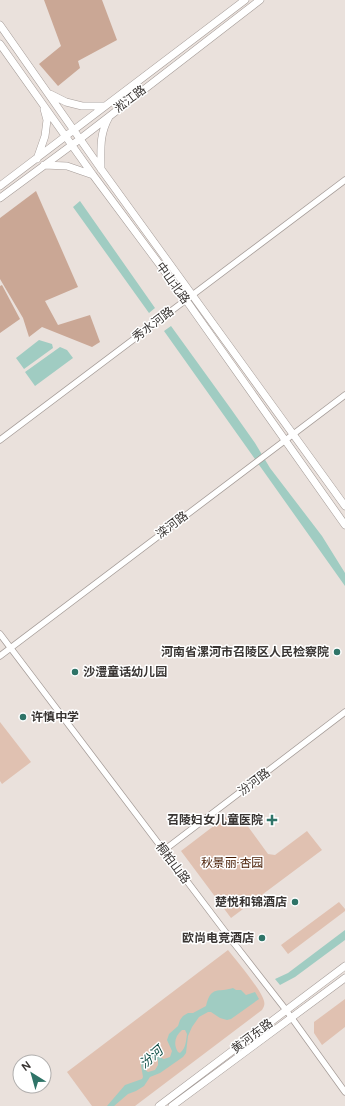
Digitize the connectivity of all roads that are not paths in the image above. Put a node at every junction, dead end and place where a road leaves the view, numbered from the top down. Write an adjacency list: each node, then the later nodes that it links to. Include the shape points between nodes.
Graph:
1 (245, 0): 7 (main road, 淞江路)
2 (260, 0): 8 (main road, 淞江路)
3 (0, 25): 5 (main road, 中山北路)
4 (0, 44): 6 (main road, 中山北路)
5 (49, 94): 7 (main road, via 82,106); 9 (main road, 中山北路)
6 (41, 101): 10 (main road, 中山北路); 13 (main road, via 47,120 45,136)
7 (105, 106): 9 (main road, 淞江路)
8 (111, 114): 11 (main road, 淞江路); 15 (main road, via 104,127 101,141)
9 (74, 130): 10 (main road, 淞江路); 11 (main road, 中山北路)
10 (66, 136): 12 (main road, 中山北路); 13 (main road, 淞江路)
11 (80, 139): 12 (main road, 淞江路); 15 (main road, 中山北路)
12 (72, 144): 14 (main road, 淞江路); 16 (main road, 中山北路)
13 (37, 159): 18 (main road, 淞江路)
14 (43, 165): 16 (main road, via 67,166); 19 (main road, 淞江路)
15 (101, 169): 20 (main road, 中山北路)
16 (93, 175): 21 (main road, 中山北路)
17 (345, 180): 20 (street, 秀水河路)
18 (0, 186)
19 (0, 198)
20 (193, 294): 21 (street, 秀水河路); 23 (main road, 中山北路)
21 (186, 300): 24 (street, 秀水河路); 25 (main road, 中山北路)
22 (345, 394): 23 (street, 滦河路)
23 (293, 434): 25 (street, 滦河路); 26 (main road, 中山北路)
24 (0, 440)
25 (284, 440): 27 (main road, 中山北路); 29 (street, 滦河路)
26 (345, 506)
27 (345, 525)
28 (0, 634): 29 (street, 桐柏山路)
29 (11, 648): 30 (street, 滦河路); 32 (street, 桐柏山路)
30 (0, 656)
31 (345, 712): 32 (street, 汾河路)
32 (163, 851): 35 (street, 桐柏山路)
33 (345, 966): 35 (main road, 黄河东路)
34 (345, 978): 36 (main road, 黄河东路)
35 (286, 1010): 36 (street, 桐柏山路); 38 (main road, 黄河东路)
36 (291, 1018): 37 (street, 桐柏山路); 39 (main road, 黄河东路)
37 (345, 1092)
38 (159, 1106)
39 (172, 1106)

